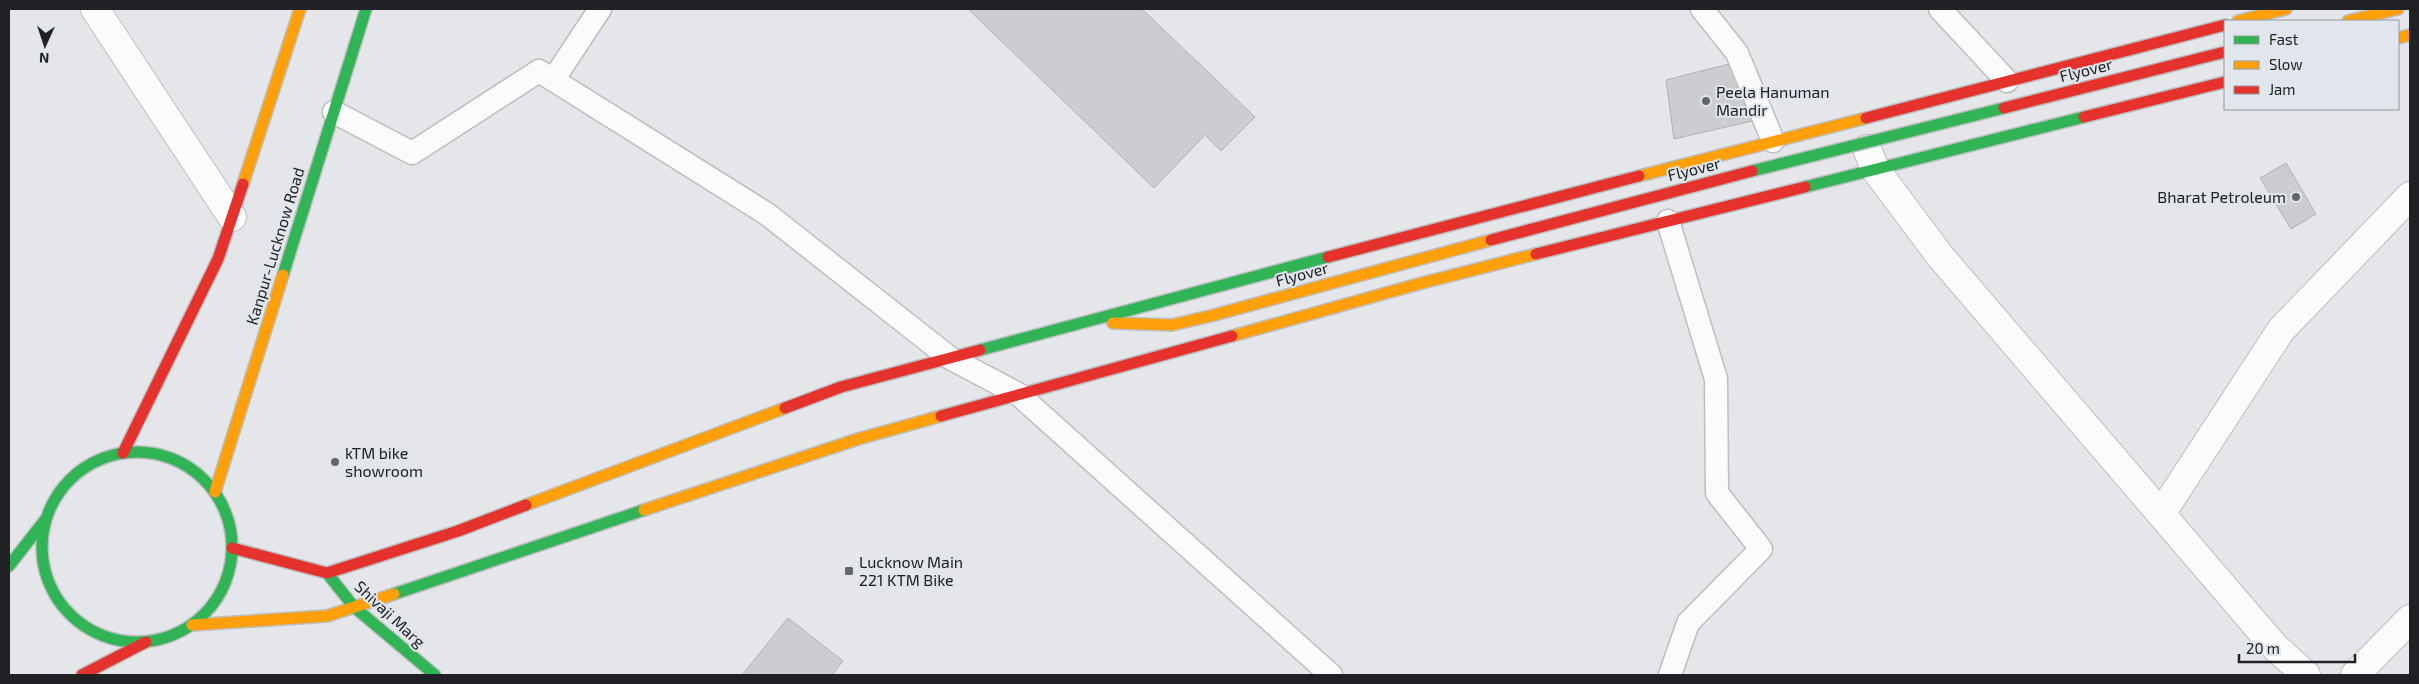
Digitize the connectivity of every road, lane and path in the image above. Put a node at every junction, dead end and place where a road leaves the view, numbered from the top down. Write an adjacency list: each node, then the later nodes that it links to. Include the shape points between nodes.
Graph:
1 (95, 9): 21 (street)
2 (300, 9): 21 (main road)
3 (366, 9): 16 (main road, Kanpur-Lucknow Road)
4 (600, 9): 13 (lane)
5 (1702, 9): 18 (lane, via 1737,53)
6 (1940, 9): 14 (lane)
7 (2286, 9): 9 (main road)
8 (2398, 9): 10 (main road)
9 (2242, 20)
10 (2352, 20)
11 (2224, 25): 14 (main road)
12 (2224, 52): 24 (main road, Flyover, bridge, via 1688,187)
13 (553, 80): 16 (lane, via 539,71 412,154); 27 (lane, via 767,214)
14 (2007, 81): 17 (main road)
15 (2224, 82): 19 (main road)
16 (334, 112): 31 (main road, Kanpur-Lucknow Road)
17 (1856, 120): 18 (main road); 19 (street)
18 (1773, 141): 23 (main road)
19 (1875, 169): 22 (main road); 32 (street, via 1940,256)
20 (2410, 196): 32 (street, via 2281,330)
21 (232, 217): 30 (main road, via 218,259)
22 (1668, 221): 28 (main road, via 1422,283); 44 (lane, via 1716,379 1717,493 1761,549 1688,623)
23 (1087, 322): 24 (main road, Flyover); 27 (main road)
24 (1172, 326): 25 (main road, Flyover)
25 (1156, 336)
26 (1131, 351): 28 (main road)
27 (950, 358): 29 (lane); 36 (main road, via 840,387 458,531)
28 (1098, 372): 29 (main road)
29 (1018, 394): 37 (main road, via 858,438); 43 (lane)
30 (123, 452): 31 (main road, via 150,453 175,460 197,473); 33 (main road, via 98,460 75,475 56,495)
31 (215, 492): 34 (main road, via 228,519)
32 (2161, 514): 45 (street, via 2275,647)
33 (45, 520): 35 (main road); 40 (main road, via 41,551 48,581 64,608 88,628 116,640)
34 (232, 548): 36 (main road); 39 (main road, via 227,577 214,604)
35 (9, 566)
36 (327, 573): 37 (main road, Shivaji Marg)
37 (354, 607): 39 (main road, via 327,616); 42 (main road, Shivaji Marg)
38 (2410, 619): 46 (street)
39 (192, 625): 40 (main road, via 171,636)
40 (147, 642): 41 (main road)
41 (82, 675)
42 (435, 675)
43 (1331, 675)
44 (1670, 675)
45 (2306, 675)
46 (2356, 675)

